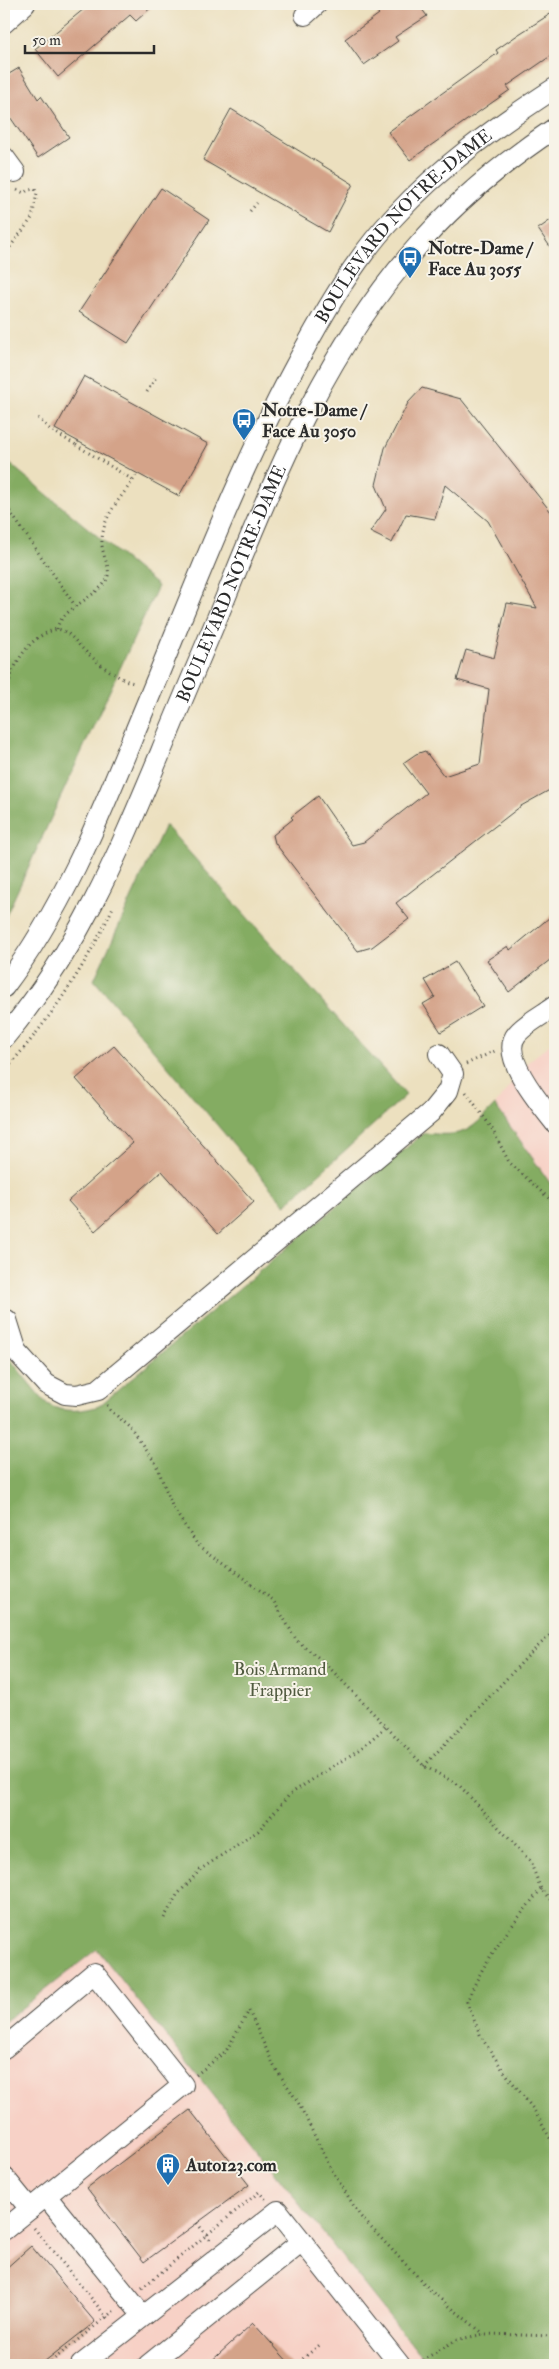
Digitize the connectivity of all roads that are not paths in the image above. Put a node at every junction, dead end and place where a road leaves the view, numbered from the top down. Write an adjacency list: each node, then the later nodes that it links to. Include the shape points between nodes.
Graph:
1 (25, 4): 2 (street)
2 (4, 23)
3 (555, 88): 5 (street, BOULEVARD NOTRE-DAME, via 483,139 408,202 372,243 324,315 250,458 86,848 43,929)
4 (555, 128): 7 (street, BOULEVARD NOTRE-DAME, via 499,168 432,230 392,276 342,348 285,456 130,827 97,898 53,972)
5 (4, 987)
6 (555, 1006): 9 (street, via 514,1041 517,1067)
7 (4, 1038)
8 (438, 1054): 10 (street, via 453,1074 448,1091 431,1112 98,1390 65,1394 46,1384 17,1352)
9 (555, 1123)
10 (7, 1320)
11 (4, 2048): 13 (street, via 94,1973 184,2085)
12 (4, 2177): 14 (street)
13 (46, 2196): 14 (street); 17 (street)
14 (29, 2215): 15 (street)
15 (4, 2230)
16 (302, 2241): 17 (street, via 278,2211); 19 (street); 20 (street)
17 (143, 2316): 18 (street)
18 (81, 2365)
19 (148, 2365)
20 (400, 2365)

